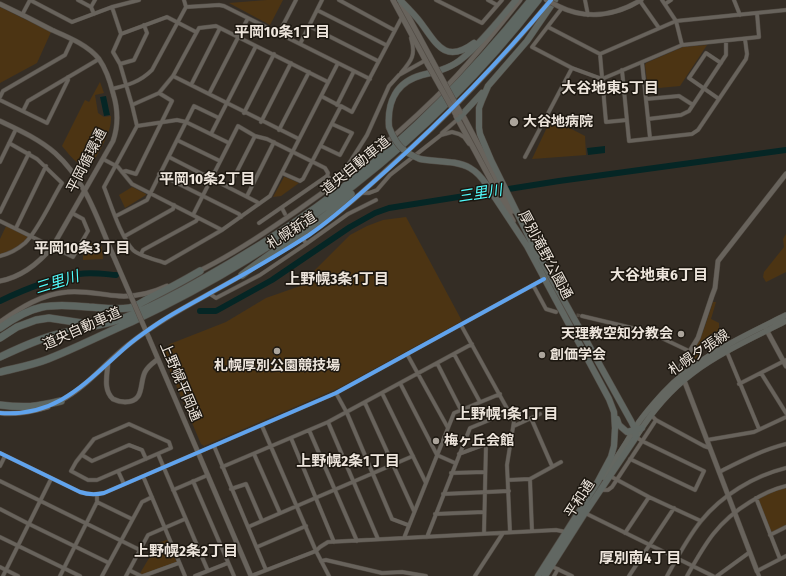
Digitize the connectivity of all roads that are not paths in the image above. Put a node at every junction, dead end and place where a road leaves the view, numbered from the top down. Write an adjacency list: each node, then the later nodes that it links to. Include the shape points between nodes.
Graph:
1 (30, 0): 35 (street, via 72,22); 36 (street)
2 (78, 0): 29 (street)
3 (95, 0): 29 (street)
4 (139, 0): 30 (street)
5 (184, 0): 31 (street)
6 (296, 0): 52 (street)
7 (322, 0): 32 (street)
8 (339, 0): 49 (street)
9 (393, 0): 39 (main road)
10 (400, 0): 51 (highway, via 442,49 458,52); 66 (main road)
11 (436, 0): 27 (street, via 482,23)
12 (488, 0): 27 (street)
13 (502, 0): 27 (street)
14 (516, 0): 51 (highway)
15 (520, 0): 145 (street, 札幌新道, via 483,47 435,98 399,132)
16 (531, 0): 184 (highway, 道央自動車道, via 438,104 378,159 339,190 248,253 190,286)
17 (538, 0): 133 (highway, 道央自動車道, via 454,96)
18 (546, 0): 28 (street, bridge)
19 (551, 0): 148 (street, 札幌新道, via 509,50 446,116)
20 (586, 0): 37 (street)
21 (641, 0): 37 (street, via 620,11); 48 (street)
22 (662, 0): 26 (street)
23 (672, 0): 26 (street)
24 (734, 0): 38 (street)
25 (0, 4): 36 (street, 平岡循環通)
26 (665, 4): 41 (street)
27 (497, 5)
28 (558, 5): 37 (street, via 572,12); 45 (street); 84 (highway)
29 (92, 7): 35 (street)
30 (112, 7): 35 (street); 53 (street)
31 (186, 7): 40 (street, via 219,5); 42 (street)
32 (317, 10): 44 (street); 59 (street)
33 (786, 10): 34 (street)
34 (757, 13): 38 (street); 55 (street, via 759,37)
35 (94, 14)
36 (22, 15): 56 (street, 平岡循環通)
37 (588, 15)
38 (740, 15): 41 (street)
39 (402, 17): 47 (main road); 49 (street)
40 (248, 18): 52 (street); 54 (street)
41 (676, 21): 48 (street); 60 (street)
42 (177, 23): 43 (street, via 168,17); 50 (street); 82 (street, via 152,70 144,77)
43 (144, 25): 53 (street); 71 (street, via 147,33 134,60)
44 (309, 26): 58 (street); 65 (street)
45 (548, 27): 63 (street); 72 (street, via 532,47)
46 (220, 28): 50 (street, via 199,28); 54 (street); 83 (street)
47 (408, 28): 66 (main road); 76 (street, via 414,52 409,64)
48 (659, 28): 63 (street)
49 (394, 30): 59 (street)
50 (196, 32): 77 (street)
51 (487, 32): 155 (highway, bridge, via 456,64 415,77 398,89 390,104 389,127 398,145 411,155 420,159 449,162 471,168)
52 (279, 33): 58 (street)
53 (121, 34): 71 (street, via 113,52)
54 (238, 37): 61 (street); 88 (street)
55 (745, 39): 57 (street); 92 (street, via 746,59)
56 (72, 40): 64 (street, 平岡循環通); 90 (street, via 65,55 3,91)
57 (726, 41): 60 (street); 70 (street, via 726,55)
58 (300, 44): 69 (street)
59 (386, 45): 65 (street)
60 (682, 45): 67 (street)
61 (256, 46): 62 (street); 94 (street)
62 (274, 54): 68 (street); 99 (street)
63 (600, 54): 80 (street)
64 (99, 59): 78 (street); 85 (street, 平岡循環通)
65 (378, 61): 79 (street)
66 (430, 61): 76 (street); 100 (main road, bridge)
67 (642, 62): 73 (street); 91 (street)
68 (291, 63): 75 (street); 107 (street)
69 (338, 63): 74 (street); 81 (street)
70 (721, 63): 86 (street); 86 (street, via 706,53 689,78)
71 (120, 64): 82 (street)
72 (572, 68): 80 (street); 128 (street)
73 (622, 70): 80 (street); 104 (street)
74 (354, 71): 79 (street); 97 (street)
75 (309, 72): 81 (street); 111 (street)
76 (399, 75): 143 (street, via 389,86 367,135)
77 (173, 76): 83 (street); 87 (street)
78 (68, 77): 98 (street, via 28,102); 98 (street, via 47,123)
79 (370, 78): 97 (street, via 352,112)
80 (602, 79): 104 (street, via 606,122)
81 (328, 82): 89 (street)
82 (126, 85): 85 (street); 95 (street)
83 (191, 85): 88 (street)
84 (488, 86): 100 (highway); 142 (highway, via 479,108 478,128)
85 (112, 89): 129 (street, 平岡循環通, via 118,114 117,125 113,141)
86 (705, 89): 92 (street); 96 (street)
87 (160, 94): 95 (street); 105 (street, via 172,101)
88 (209, 94): 94 (street)
89 (321, 96): 97 (street); 117 (street)
90 (0, 97)
91 (646, 99): 96 (street, via 679,96); 102 (street)
92 (719, 99): 115 (street, via 698,130 692,134)
93 (0, 100): 98 (street)
94 (226, 103): 99 (street); 101 (street)
95 (132, 105): 109 (street)
96 (693, 105): 102 (street, via 689,111 681,115)
97 (339, 106): 108 (street)
98 (23, 112)
99 (244, 113): 107 (street)
100 (459, 115): 113 (street); 126 (main road); 142 (main road)
101 (219, 118): 106 (street, via 194,106); 112 (street)
102 (648, 119): 115 (street)
103 (0, 120): 110 (street, 上野幌平岡通)
104 (627, 120): 115 (street, via 629,141)
105 (162, 122): 106 (street); 109 (street); 136 (street, via 136,174)
106 (186, 122): 112 (street); 116 (street)
107 (261, 122): 111 (street)
108 (332, 124): 121 (street); 121 (street, via 352,133 340,155)
109 (136, 126): 135 (street)
110 (16, 129): 119 (street); 146 (street, 上野幌平岡通, via 41,142 55,153 74,173)
111 (279, 130): 117 (street)
112 (211, 134): 120 (street)
113 (441, 135): 126 (street, via 452,132 459,134); 148 (street, via 396,169 377,190)
114 (255, 136): 118 (street); 120 (street, via 238,126); 144 (street)
115 (650, 138)
116 (177, 140): 127 (street); 130 (street)
117 (299, 140): 124 (street)
118 (274, 142): 124 (street); 150 (street)
119 (9, 143): 122 (street); 125 (street)
120 (229, 143): 130 (street)
121 (321, 146): 131 (street)
122 (6, 151): 123 (street); 132 (street)
123 (0, 152)
124 (293, 152): 131 (street); 137 (street)
125 (29, 153): 134 (street); 156 (street)
126 (477, 154): 142 (main road)
127 (169, 157): 138 (street); 141 (street)
128 (525, 158)
129 (103, 159): 135 (street); 146 (street, 平岡循環通)
130 (220, 161): 141 (street)
131 (312, 161): 137 (street, via 300,181); 140 (street, via 326,168)
132 (0, 162)
133 (381, 164): 176 (highway, via 336,208); 202 (highway, 道央自動車道, via 311,219 255,256 193,291 51,358)
134 (46, 166): 165 (street); 167 (street, via 62,183)
135 (116, 166): 136 (street); 160 (street, via 104,188)
136 (122, 172): 147 (street, via 132,184)
137 (282, 173): 152 (street, via 270,196)
138 (160, 174): 147 (street); 149 (street)
139 (786, 174): 192 (street, via 718,260 715,288 698,338)
140 (327, 176): 143 (street); 154 (street)
141 (211, 178): 144 (street); 149 (street)
142 (496, 180): 155 (highway)
143 (334, 182): 145 (street)
144 (229, 187): 150 (street)
145 (331, 187): 175 (street, 札幌新道, via 260,235)
146 (85, 190): 157 (street, 平岡循環通); 197 (street, 上野幌平岡通, bridge)
147 (150, 193): 153 (street); 160 (street, via 147,200)
148 (361, 193): 176 (street, 札幌新道, via 309,234)
149 (202, 196): 159 (street); 161 (street)
150 (247, 196): 152 (street)
151 (376, 200): 170 (street, via 348,214)
152 (259, 204): 161 (street)
153 (174, 205): 159 (street); 168 (street, via 173,209)
154 (282, 208): 158 (street); 164 (street)
155 (509, 209): 171 (highway); 171 (highway)
156 (0, 212)
157 (72, 213): 172 (street, 平岡循環通); 172 (street, via 83,219 88,231 74,257)
158 (285, 214)
159 (193, 215): 162 (street)
160 (116, 216): 168 (street)
161 (241, 217): 166 (street)
162 (198, 218): 166 (street); 173 (street, via 143,250)
163 (0, 220): 165 (street)
164 (259, 223)
165 (16, 228): 167 (street)
166 (222, 230): 173 (street, via 165,263)
167 (32, 235): 172 (street); 174 (street, via 15,250)
168 (125, 236): 173 (street, via 134,251)
169 (304, 240): 170 (street)
170 (306, 244): 180 (street, via 260,275 216,298)
171 (530, 244): 177 (highway, 厚別滝野公園通); 232 (highway, 厚別滝野公園通)
172 (53, 246): 178 (street, 平岡循環通, via 33,267)
173 (141, 254)
174 (0, 256)
175 (200, 271): 186 (street, 札幌新道, via 144,295 120,296 78,292 55,294 17,310); 188 (highway, via 131,308 113,310 46,306 33,309)
176 (242, 275): 180 (street, 札幌新道)
177 (544, 279): 179 (street); 217 (highway, 厚別滝野公園通)
178 (0, 281)
179 (533, 285): 181 (street, via 546,309); 187 (street)
180 (210, 294): 199 (street, 札幌新道, via 160,322)
181 (556, 312)
182 (786, 315): 189 (main road, 札幌夕張線)
183 (582, 316): 192 (street, via 649,332)
184 (125, 318): 190 (highway, via 100,323 82,323 49,318 17,327); 196 (highway, 道央自動車道, via 100,326 57,334)
185 (786, 320): 189 (main road, 札幌夕張線)
186 (0, 322)
187 (461, 325): 191 (street); 194 (street)
188 (0, 328)
189 (766, 328): 193 (main road, 札幌夕張線); 198 (street); 205 (main road, 札幌夕張線, via 724,348)
190 (0, 338)
191 (472, 344): 195 (street); 210 (street)
192 (689, 351): 205 (street, via 681,366)
193 (727, 352): 205 (main road, 札幌夕張線); 207 (street)
194 (407, 354): 204 (street); 208 (street)
195 (454, 354): 200 (street); 212 (street)
196 (0, 357)
197 (158, 359): 199 (street, via 144,374 140,394 132,401 126,402 117,401 109,394 106,378); 242 (street, 上野幌平岡通)
198 (785, 361): 201 (street); 203 (street)
199 (108, 363): 211 (street, 札幌新道, via 81,388)
200 (436, 363): 204 (street); 215 (street)
201 (786, 366)
202 (0, 372)
203 (761, 373): 207 (street); 221 (street)
204 (418, 374): 206 (street); 229 (street)
205 (684, 378): 222 (main road, 札幌夕張線); 232 (main road, 札幌夕張線, via 664,392); 234 (street)
206 (400, 383): 209 (street); 249 (street)
207 (740, 384): 230 (street)
208 (336, 393): 219 (street); 227 (street)
209 (382, 393): 213 (street); 248 (street)
210 (500, 394): 212 (street); 216 (street)
211 (61, 401): 214 (highway, via 36,407); 218 (street, 札幌新道, via 31,412)
212 (480, 402): 215 (street)
213 (365, 403): 219 (street); 254 (street)
214 (0, 405)
215 (461, 410): 229 (street, via 454,413)
216 (510, 412): 228 (street); 245 (street, via 470,428)
217 (614, 412): 232 (highway, via 622,429); 278 (highway, 厚別滝野公園通, via 613,452)
218 (0, 413)
219 (347, 413): 226 (street); 263 (street)
220 (540, 414): 224 (street)
221 (786, 414)
222 (650, 415): 225 (street); 232 (main road, 札幌夕張線)
223 (786, 417): 230 (street)
224 (531, 418): 228 (street); 256 (street)
225 (656, 420): 232 (street); 240 (street)
226 (328, 422): 231 (street); 274 (street)
227 (262, 426): 238 (street); 239 (street)
228 (514, 426): 236 (street)
229 (448, 428): 249 (street)
230 (759, 429): 234 (street)
231 (310, 430): 233 (street); 280 (street)
232 (637, 433): 251 (street); 251 (street, via 704,471 695,490); 267 (highway, 平和通); 278 (main road, 札幌夕張線)
233 (291, 438): 239 (street); 289 (street)
234 (707, 440): 240 (street)
235 (486, 444): 236 (street); 245 (street); 261 (street)
236 (511, 444): 270 (street, via 507,465)
237 (786, 444): 262 (street, via 747,457)
238 (214, 446): 242 (street); 258 (street)
239 (272, 446): 244 (street); 293 (street)
240 (710, 448): 262 (street)
241 (0, 453): 247 (street)
242 (198, 453): 257 (street); 265 (street, 上野幌平岡通)
243 (158, 454): 246 (street, via 171,448 169,442 129,424 94,439); 250 (street); 257 (street)
244 (254, 454): 258 (street); 300 (street)
245 (459, 454): 253 (street)
246 (82, 455): 250 (street, via 92,461 129,445 142,450); 260 (street, via 71,471 88,480 97,480)
247 (5, 456): 255 (street); 268 (street)
248 (413, 456): 254 (street); 275 (street)
249 (437, 456): 253 (street); 275 (street)
250 (146, 459): 260 (street)
251 (630, 459): 271 (street)
252 (561, 462): 256 (street)
253 (455, 463): 264 (street)
254 (393, 464): 263 (street); 296 (street)
255 (0, 466)
256 (552, 466): 269 (street)
257 (163, 467): 266 (street); 281 (street)
258 (222, 467): 279 (street)
259 (786, 468): 286 (street, via 751,481)
260 (118, 471): 276 (street)
261 (485, 472): 264 (street); 283 (street)
262 (719, 472): 286 (street)
263 (373, 473): 274 (street); 308 (street, via 392,519)
264 (452, 473): 284 (street)
265 (208, 474): 273 (street); 361 (street, 上野幌平岡通)
266 (143, 476): 276 (street); 287 (street)
267 (610, 476): 271 (street); 278 (highway, 平和通)
268 (51, 479): 285 (street, via 80,492); 291 (street)
269 (530, 479): 270 (street); 313 (street)
270 (508, 480): 282 (street)
271 (616, 480): 278 (street, via 610,489); 288 (street)
272 (0, 481): 291 (street)
273 (193, 481): 281 (street); 340 (street)
274 (354, 482): 280 (street); 323 (street)
275 (426, 483): 296 (street)
276 (124, 484): 285 (street)
277 (786, 486): 290 (street)
278 (597, 487): 297 (highway, 平和通)
279 (231, 489): 304 (street, via 246,484); 310 (street)
280 (335, 489): 289 (street); 325 (street)
281 (173, 490): 303 (street)
282 (508, 491): 283 (street); 314 (street)
283 (485, 492): 284 (street); 299 (street)
284 (443, 494): 301 (street)
285 (97, 495): 292 (street)
286 (728, 495): 298 (street); 305 (street)
287 (152, 497): 302 (street, via 142,502); 312 (street)
288 (649, 497): 294 (street); 317 (street)
289 (316, 498): 293 (street); 326 (street)
290 (756, 498): 298 (street); 319 (street)
291 (40, 501): 306 (street); 307 (street)
292 (97, 502): 302 (street); 307 (street)
293 (297, 506): 300 (street); 309 (street)
294 (674, 508): 305 (street); 328 (street)
295 (0, 509): 306 (street)
296 (414, 511): 308 (street)
297 (582, 511): 316 (highway, 平和通); 317 (street)
298 (735, 511): 333 (street); 342 (street, via 719,525)
299 (484, 512): 301 (street); 318 (street)
300 (280, 513): 304 (street)
301 (435, 514): 321 (street)
302 (132, 519): 324 (street)
303 (185, 519): 312 (street); 349 (street)
304 (262, 521): 310 (street)
305 (701, 521): 335 (street)
306 (29, 524): 327 (street); 329 (street)
307 (86, 524): 324 (street); 329 (street)
308 (408, 525): 322 (street)
309 (306, 526): 330 (street); 332 (street)
310 (248, 527): 330 (street)
311 (786, 527): 319 (street)
312 (165, 528): 331 (street, via 148,535); 339 (street)
313 (532, 531): 314 (street); 316 (street, via 558,530)
314 (510, 532): 315 (street)
315 (503, 533): 318 (street); 364 (street)
316 (568, 533): 341 (highway, 平和通); 365 (highway, 平和通)
317 (625, 533): 328 (street)
318 (484, 534): 321 (street)
319 (770, 535): 336 (street)
320 (0, 537): 327 (street)
321 (427, 537): 322 (street)
322 (404, 538): 323 (street)
323 (378, 539): 325 (street)
324 (121, 541): 331 (street); 338 (street)
325 (357, 541): 326 (street)
326 (334, 542): 332 (street, via 325,543)
327 (18, 545): 344 (street); 346 (street)
328 (650, 545): 335 (street); 369 (street)
329 (75, 546): 338 (street); 344 (street)
330 (257, 547): 348 (street)
331 (140, 550): 347 (street)
332 (316, 551): 337 (street); 348 (street)
333 (750, 552): 350 (street); 373 (street)
334 (786, 556): 336 (street)
335 (677, 558): 342 (street); 370 (street)
336 (780, 559): 350 (street)
337 (321, 561): 362 (street); 363 (street, via 382,573 402,572)
338 (109, 563): 355 (street)
339 (179, 563): 357 (street); 358 (street)
340 (228, 563): 349 (street); 360 (street)
341 (551, 566): 345 (street); 366 (highway, 平和通)
342 (692, 566): 371 (street); 372 (street)
343 (0, 568): 346 (street)
344 (64, 568): 353 (street); 354 (street)
345 (558, 569): 367 (street); 368 (street)
346 (6, 570): 351 (street); 352 (street)
347 (129, 570): 356 (street); 357 (street)
348 (266, 570): 361 (street)
349 (208, 571): 359 (street)
350 (757, 571): 374 (street)
351 (3, 576)
352 (18, 576)
353 (60, 576)
354 (80, 576)
355 (102, 576)
356 (126, 576)
357 (142, 576)
358 (185, 576)
359 (195, 576)
360 (234, 576)
361 (251, 576)
362 (329, 576)
363 (426, 576)
364 (475, 576)
365 (538, 576)
366 (545, 576)
367 (554, 576)
368 (572, 576)
369 (629, 576)
370 (667, 576)
371 (687, 576)
372 (713, 576)
373 (717, 576)
374 (759, 576)

